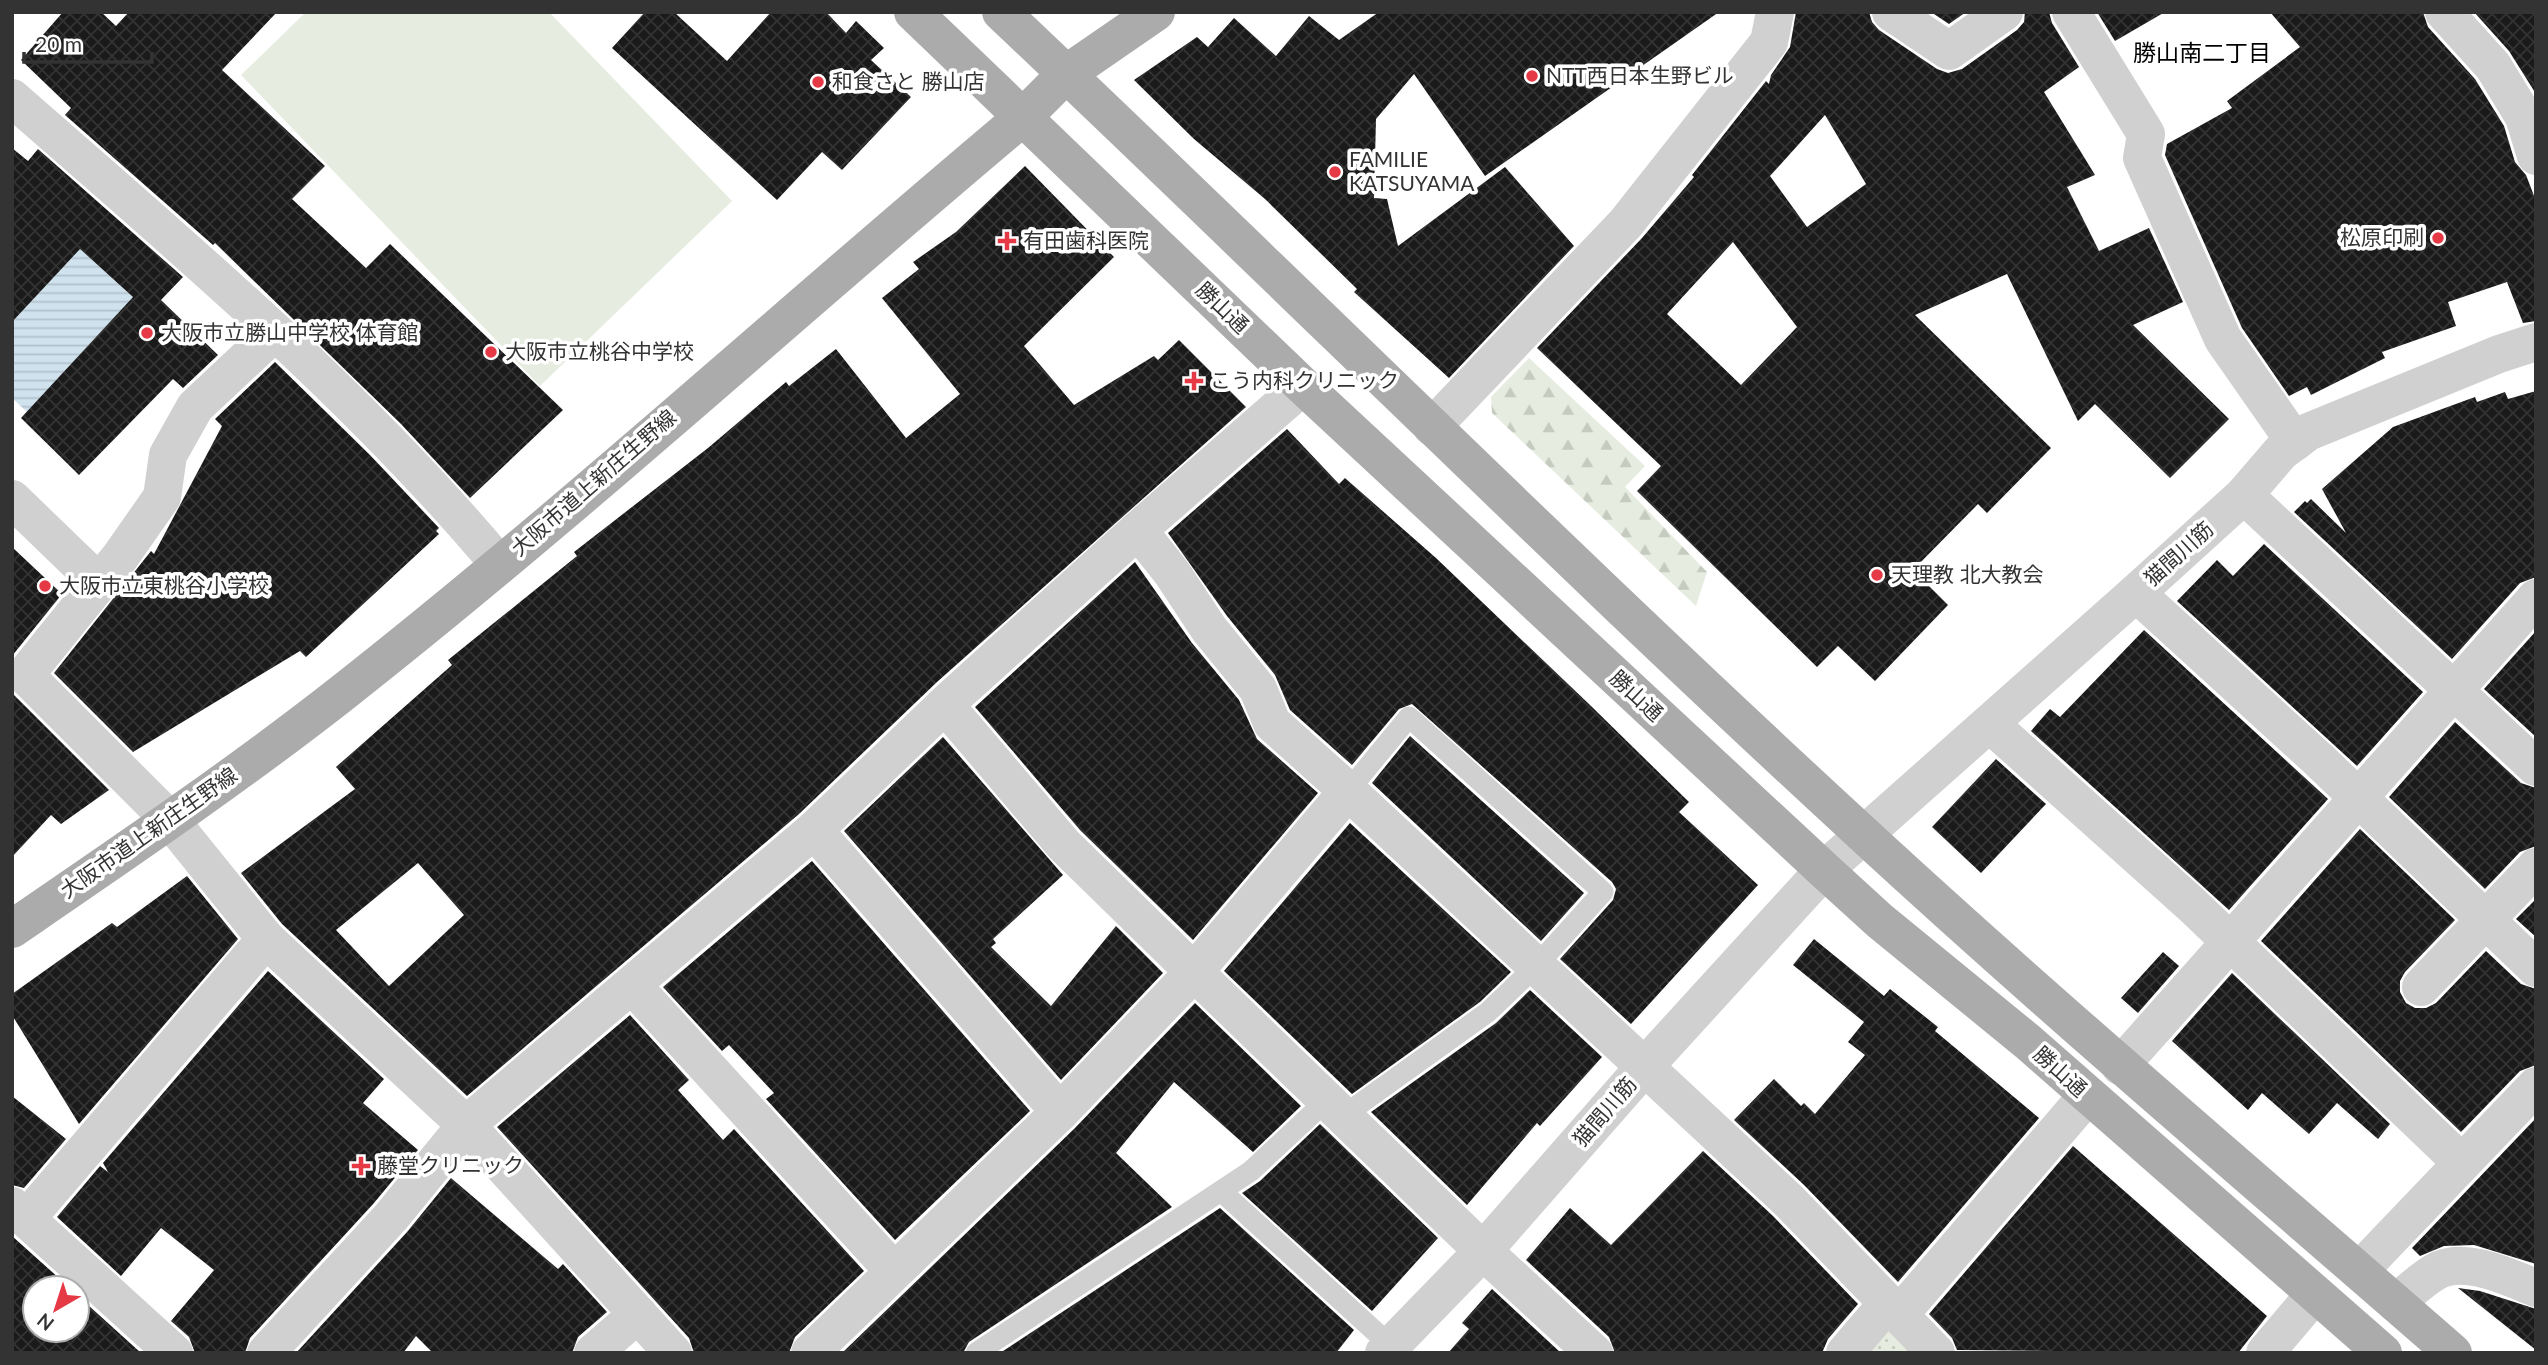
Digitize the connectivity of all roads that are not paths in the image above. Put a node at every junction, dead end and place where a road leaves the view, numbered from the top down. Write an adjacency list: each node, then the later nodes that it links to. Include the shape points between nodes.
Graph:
1 (913, 12): 11 (main road, 勝山通)
2 (1001, 12): 9 (main road)
3 (1156, 12): 9 (main road, 大阪市道上新庄生野線)
4 (1775, 12): 16 (street, via 1769,42 1626,223)
5 (1891, 12): 6 (street, via 1949,51)
6 (2004, 12)
7 (2071, 12): 17 (street, via 2146,134 2142,158 2223,340)
8 (2444, 12): 12 (street, via 2493,66 2524,117)
9 (1066, 74): 11 (main road, 大阪市道上新庄生野線); 16 (main road)
10 (12, 99): 13 (street)
11 (1023, 117): 15 (main road, 勝山通); 21 (main road, 大阪市道上新庄生野線)
12 (2536, 156)
13 (275, 332): 21 (street, via 431,484); 22 (street, via 195,407 168,454 162,496)
14 (2536, 342): 17 (street, 猫間川筋, via 2308,432)
15 (1303, 386): 20 (street); 35 (main road, 勝山通)
16 (1432, 427): 33 (main road)
17 (2295, 442): 18 (street, 猫間川筋)
18 (2244, 495): 23 (street, 猫間川筋); 25 (street)
19 (12, 499): 22 (street)
20 (1138, 530): 26 (street); 29 (street, via 1258,689 1272,723)
21 (499, 564): 31 (main road, 大阪市道上新庄生野線, via 340,695)
22 (99, 583): 31 (street, via 25,674)
23 (2136, 593): 27 (street, 猫間川筋); 30 (street)
24 (2536, 598): 25 (street)
25 (2452, 689): 28 (street); 30 (street)
26 (946, 705): 32 (street); 42 (street, via 1064,845)
27 (1990, 724): 33 (street, 猫間川筋); 39 (street)
28 (2536, 767)
29 (1348, 791): 40 (street); 40 (lane, via 1409,717 1603,892); 42 (street)
30 (2358, 798): 36 (street); 39 (street)
31 (170, 820): 37 (main road, 大阪市道上新庄生野線); 38 (street)
32 (814, 830): 43 (street); 50 (street)
33 (1865, 836): 35 (street, 猫間川筋); 46 (main road)
34 (2536, 867): 36 (street)
35 (1824, 870): 45 (street, 猫間川筋); 48 (main road, 勝山通)
36 (2486, 919): 41 (street); 44 (street)
37 (12, 929)
38 (266, 939): 51 (street); 54 (street)
39 (2231, 943): 46 (street); 52 (street)
40 (1537, 965): 45 (street); 49 (lane, via 1488,1012)
41 (2536, 968)
42 (1194, 972): 49 (street); 50 (street)
43 (632, 985): 51 (street); 56 (street)
44 (2421, 987)
45 (1646, 1065): 55 (street, 猫間川筋); 61 (street, via 1788,1200)
46 (2120, 1066): 57 (main road)
47 (2536, 1086): 52 (street)
48 (2087, 1096): 59 (main road, 勝山通); 61 (street)
49 (1335, 1108): 53 (lane); 55 (street)
50 (1060, 1112): 56 (street)
51 (466, 1125): 62 (street); 65 (street, via 391,1217)
52 (2462, 1163): 57 (street)
53 (1221, 1191): 63 (lane); 69 (lane)
54 (20, 1212): 64 (street)
55 (1483, 1251): 63 (street, 猫間川筋); 70 (street)
56 (893, 1270): 68 (street)
57 (2359, 1271): 60 (main road)
58 (2536, 1288): 60 (street, via 2476,1268 2448,1266)
59 (2315, 1294): 73 (street); 74 (main road, 勝山通)
60 (2396, 1303): 75 (main road)
61 (1893, 1310): 71 (street); 72 (street)
62 (638, 1314): 66 (street); 67 (street)
63 (1387, 1349)
64 (174, 1353)
65 (266, 1353)
66 (593, 1353)
67 (673, 1353)
68 (810, 1353)
69 (976, 1353)
70 (1594, 1353)
71 (1845, 1353)
72 (1936, 1353)
73 (2264, 1353)
74 (2384, 1353)
75 (2453, 1353)

